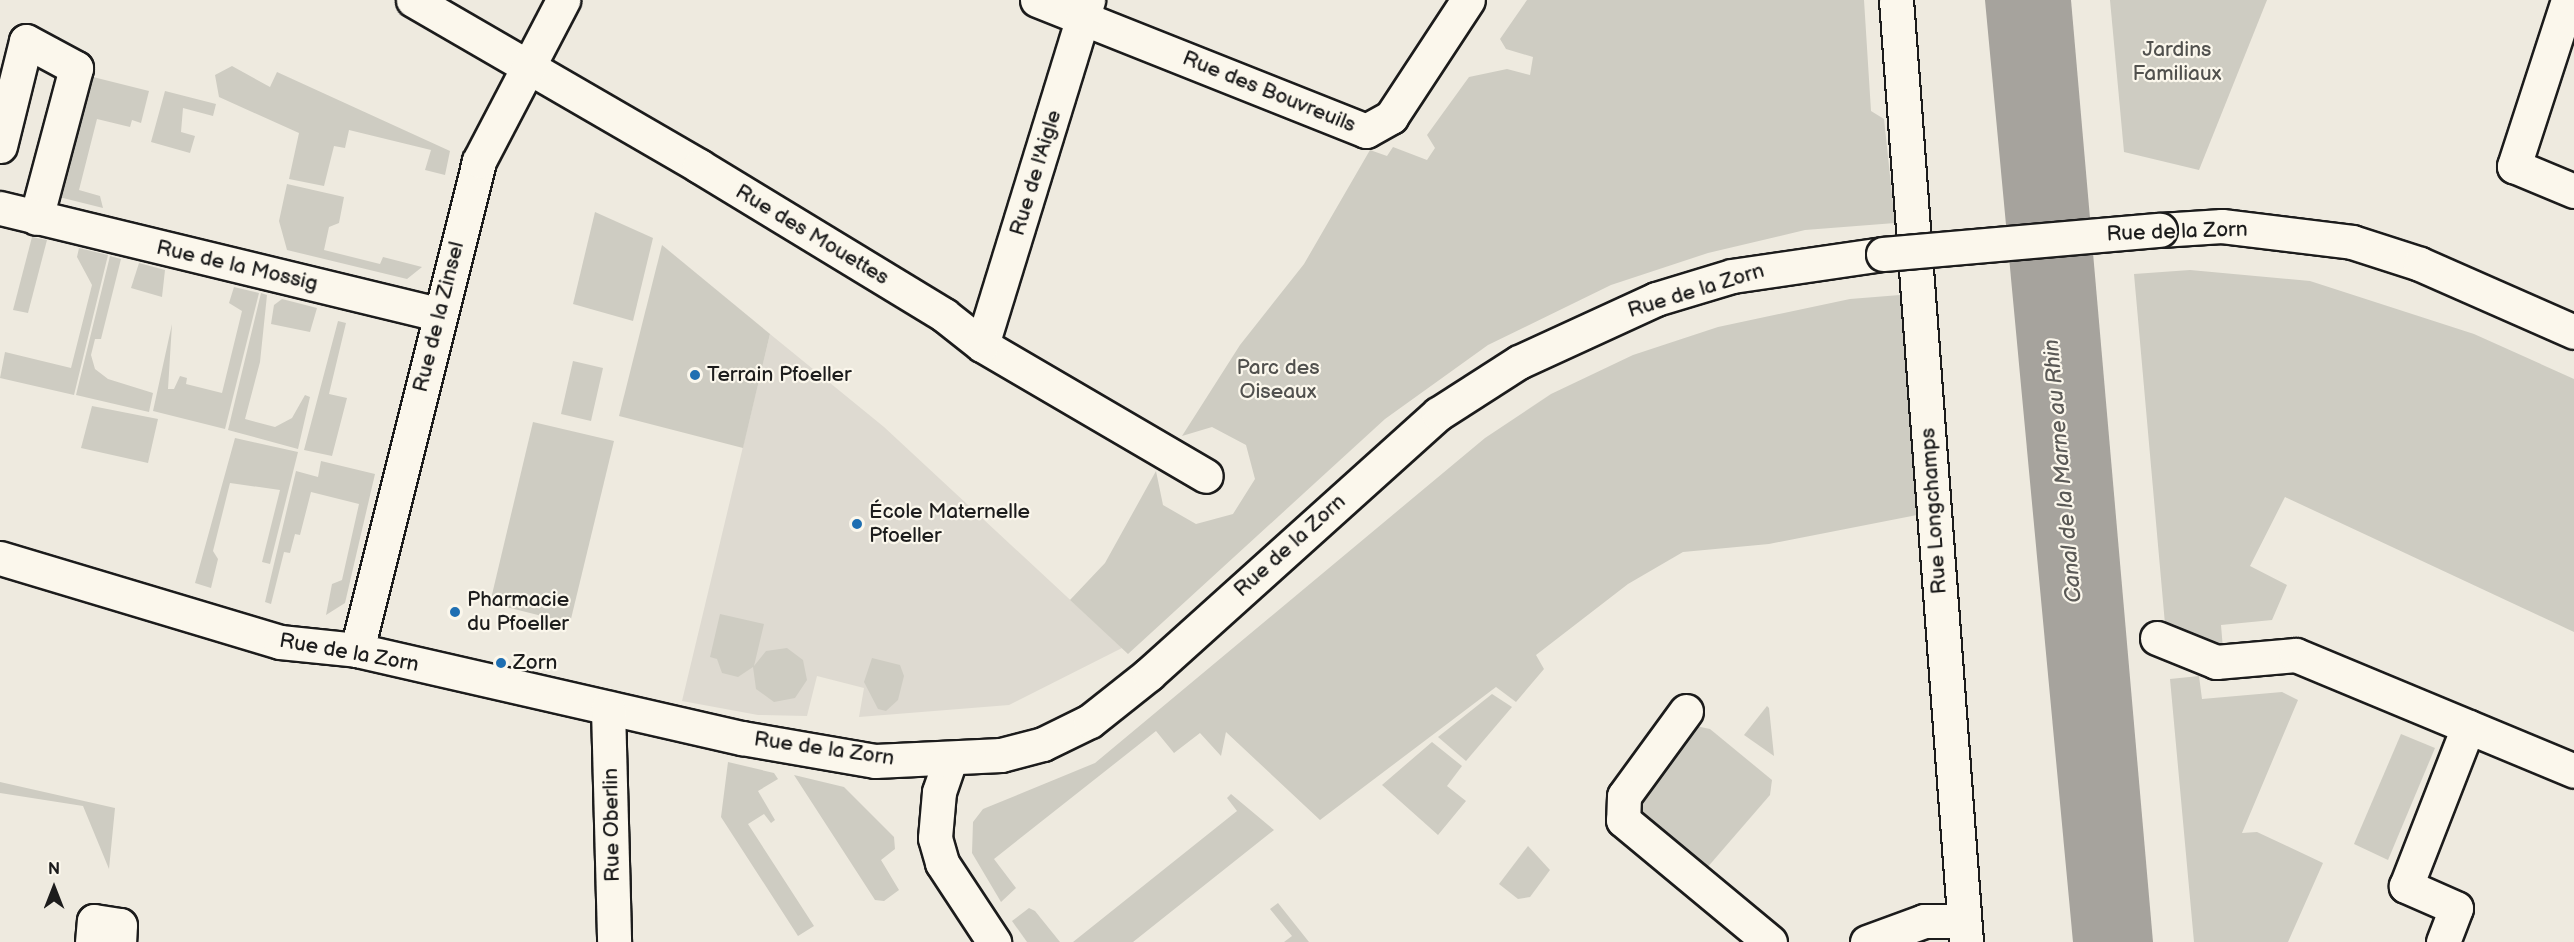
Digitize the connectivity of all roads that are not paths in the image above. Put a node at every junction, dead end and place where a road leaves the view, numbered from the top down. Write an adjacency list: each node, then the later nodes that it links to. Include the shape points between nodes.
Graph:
1 (413, 0): 8 (street, Rue des Mouettes)
2 (562, 0): 8 (street, Rue de la Zinsel)
3 (1037, 0): 7 (street)
4 (1468, 0): 7 (street, Rue des Bouvreuils, via 1391,117 1366,131)
5 (1896, 0): 25 (street, Rue Longchamps)
6 (2568, 0): 10 (street, via 2514,166)
7 (1085, 8): 15 (street, Rue de l'Aigle)
8 (527, 66): 13 (street, Rue de la Zinsel, via 479,160); 15 (street, Rue des Mouettes, via 944,315)
9 (0, 146): 12 (street, via 26,41 76,68)
10 (2574, 191)
11 (0, 208): 12 (street, Rue de la Mossig)
12 (36, 218): 13 (street, Rue de la Mossig)
13 (439, 314): 19 (street, Rue de la Zinsel)
14 (2574, 332): 23 (street, Rue de la Zorn, bridge, via 2420,264 2352,243 2222,226 1883,254 1722,279 1646,303 1519,362 1438,414 1149,674 1089,721 1043,744)
15 (982, 345): 16 (street, Rue des Mouettes)
16 (1206, 476)
17 (0, 558): 19 (street, Rue de la Zorn, via 280,642)
18 (2157, 638): 22 (street, via 2216,662 2296,655)
19 (357, 650): 20 (street, Rue de la Zorn)
20 (608, 708): 23 (street, Rue de la Zorn, via 875,761); 28 (street, Rue Oberlin)
21 (1686, 711): 30 (street, via 1623,796 1623,820)
22 (2468, 727): 24 (street); 32 (street, via 2406,886 2456,908)
23 (950, 760): 29 (street, via 939,792 935,838 942,863)
24 (2574, 771)
25 (1971, 935): 31 (street, Rue Longchamps, via 1924,921)
26 (92, 942): 27 (street, via 94,921 120,925)
27 (119, 942)
28 (614, 942)
29 (994, 942)
30 (1770, 942)
31 (1867, 942)
32 (2443, 942)

